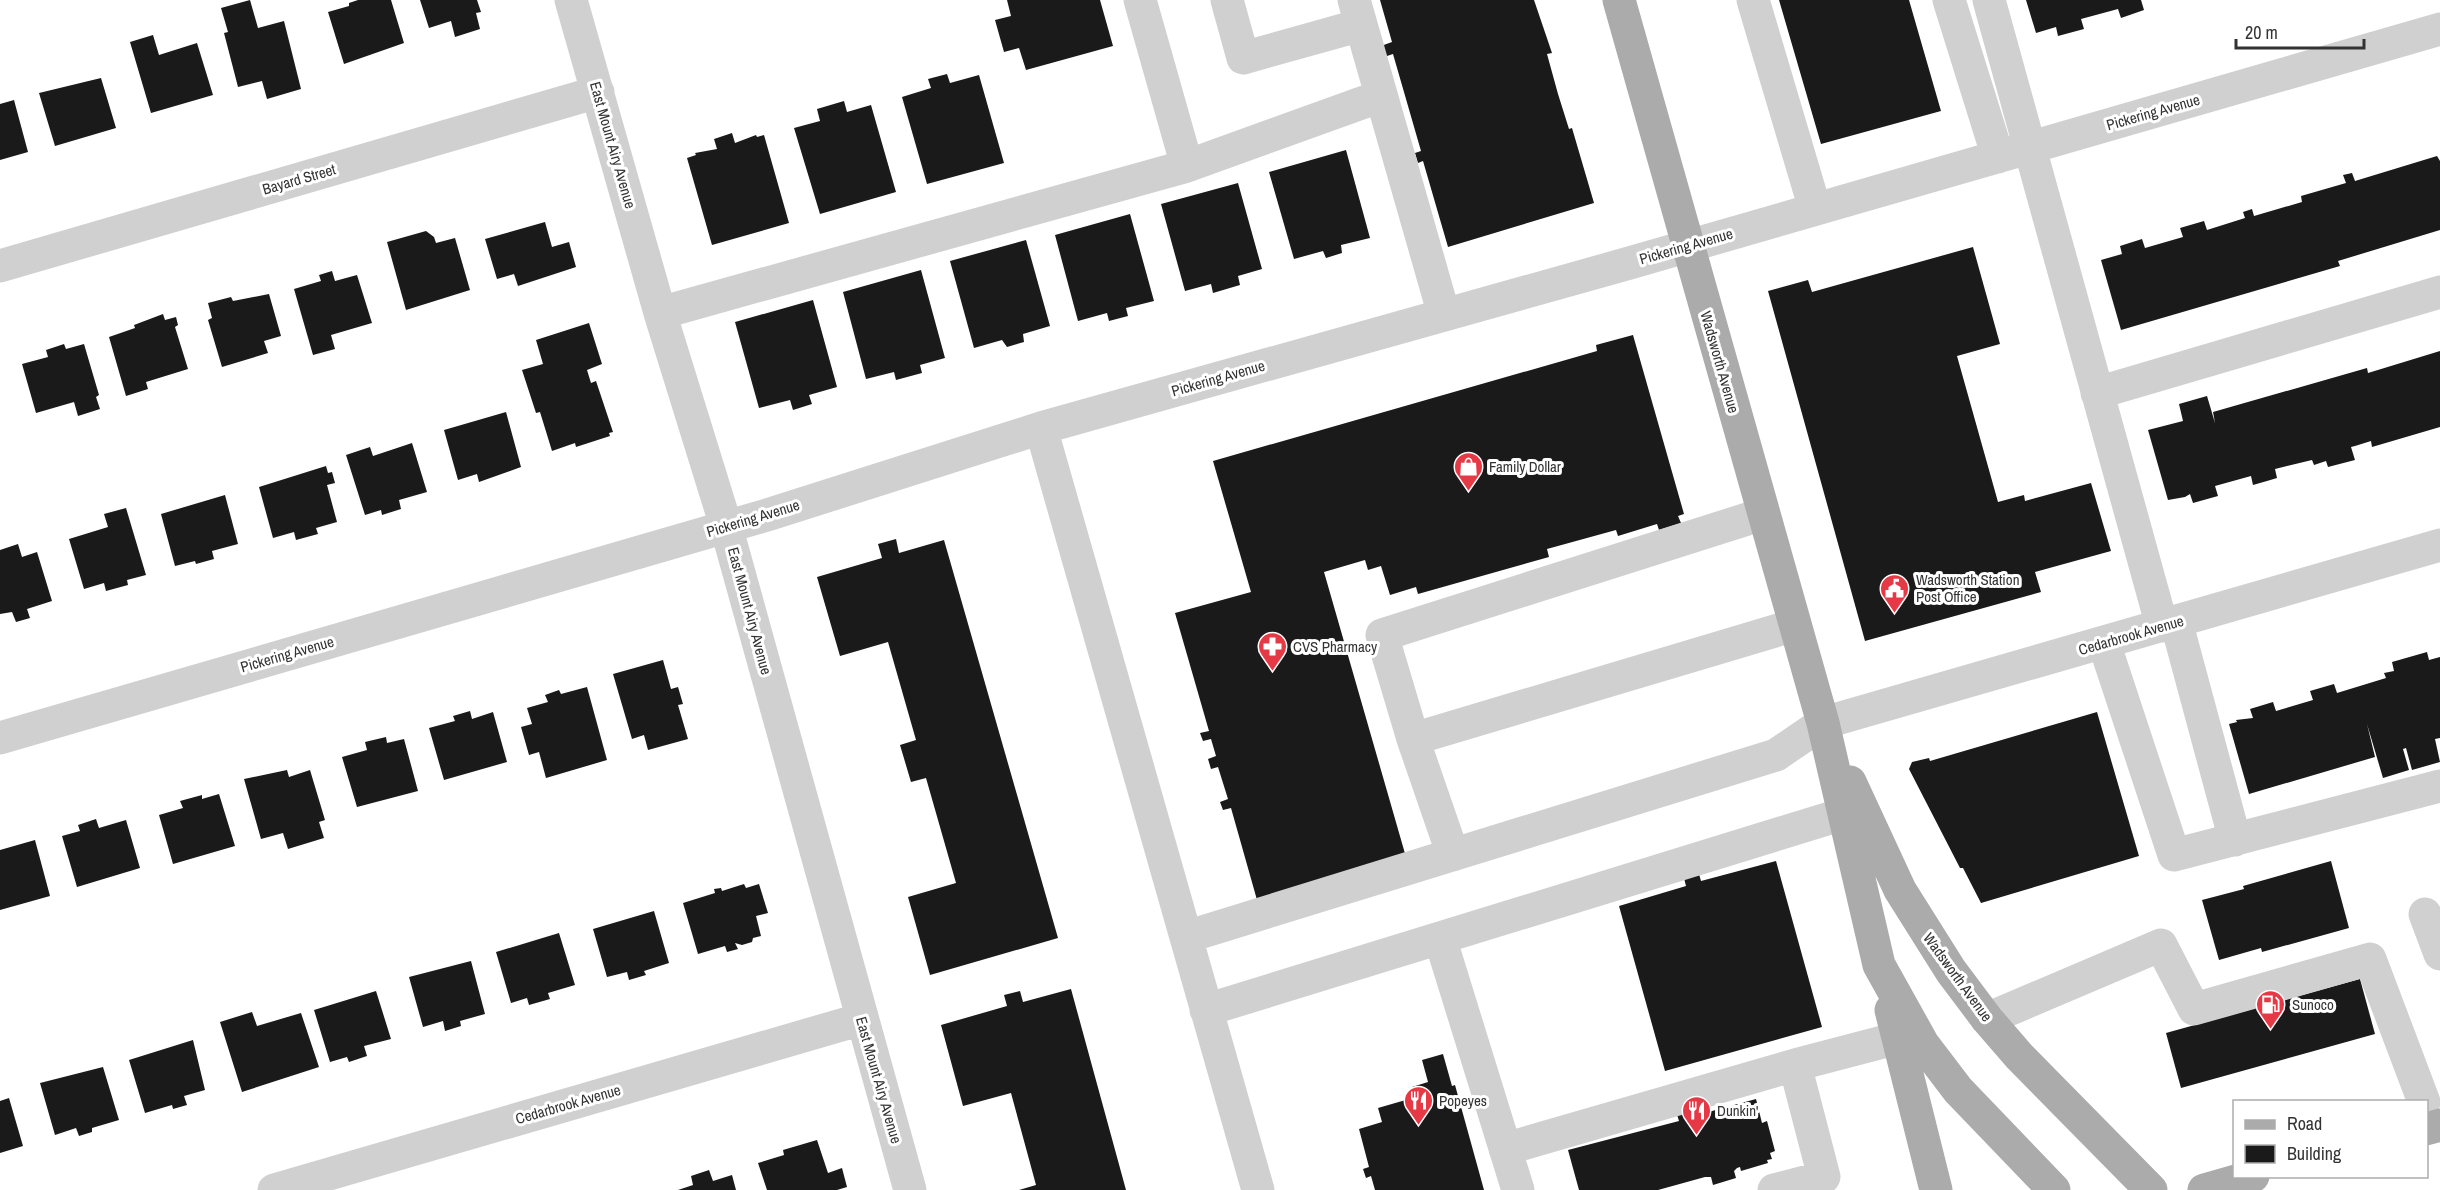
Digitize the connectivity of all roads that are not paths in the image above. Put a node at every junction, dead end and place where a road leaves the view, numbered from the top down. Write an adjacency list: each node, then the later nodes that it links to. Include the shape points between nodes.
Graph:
1 (571, 0): 10 (street, East Mount Airy Avenue)
2 (1140, 0): 14 (street)
3 (1227, 0): 8 (street, via 1243,58)
4 (1619, 0): 16 (main road, Wadsworth Avenue)
5 (1753, 0): 15 (street)
6 (1949, 0): 13 (street)
7 (1989, 0): 12 (street)
8 (1358, 13): 11 (street)
9 (2440, 29): 12 (street, Pickering Avenue)
10 (598, 92): 17 (street, Bayard Street); 19 (street, East Mount Airy Avenue)
11 (1381, 96): 14 (street); 20 (street)
12 (2030, 147): 13 (street, Pickering Avenue); 21 (street)
13 (1998, 157): 15 (street, Pickering Avenue)
14 (1186, 166): 19 (street)
15 (1815, 209): 16 (street, Pickering Avenue)
16 (1687, 246): 20 (street, Pickering Avenue); 23 (main road, Wadsworth Avenue)
17 (0, 266)
18 (2440, 292): 21 (street)
19 (660, 313): 24 (street, East Mount Airy Avenue)
20 (1444, 315): 22 (street, Pickering Avenue)
21 (2097, 393): 26 (street)
22 (1041, 428): 24 (street, Pickering Avenue); 37 (street)
23 (1763, 514): 27 (main road, Wadsworth Avenue); 31 (street, via 1382,635)
24 (726, 526): 30 (street, Pickering Avenue); 42 (street, East Mount Airy Avenue)
25 (2440, 545): 26 (street, Cedarbrook Avenue)
26 (2169, 624): 28 (street, Cedarbrook Avenue); 34 (street)
27 (1795, 625): 29 (main road, Wadsworth Avenue); 31 (street)
28 (2104, 643): 29 (street, Cedarbrook Avenue); 34 (street, via 2174,855)
29 (1822, 723): 33 (main road, Wadsworth Avenue); 35 (street, Cedarbrook Avenue, via 1776,755); 43 (main road, Wadsworth Avenue, via 1900,890 1924,932)
30 (0, 738)
31 (1413, 739): 35 (street)
32 (2440, 786): 34 (street)
33 (1843, 814): 38 (street); 40 (main road, Wadsworth Avenue)
34 (2235, 840)
35 (1453, 855): 37 (street, Cedarbrook Avenue)
36 (2425, 915): 39 (street)
37 (1186, 937): 41 (street)
38 (1440, 938): 41 (street); 47 (street)
39 (2440, 954)
40 (1879, 965): 44 (main road); 55 (main road, Wadsworth Avenue, via 1923,1044 1959,1090)
41 (1206, 1010): 51 (street)
42 (862, 1019): 49 (street, Cedarbrook Avenue); 50 (street, East Mount Airy Avenue)
43 (1987, 1019): 46 (street, via 2162,945 2194,1009 2370,959); 56 (main road, Wadsworth Avenue)
44 (1898, 1038): 45 (street); 54 (main road)
45 (1795, 1065): 47 (street); 53 (street, via 1824,1177)
46 (2423, 1100)
47 (1505, 1149): 52 (street)
48 (2246, 1178): 57 (main road)
49 (274, 1190)
50 (910, 1190)
51 (1258, 1190)
52 (1518, 1190)
53 (1774, 1190)
54 (1936, 1190)
55 (2054, 1190)
56 (2151, 1190)
57 (2204, 1190)

